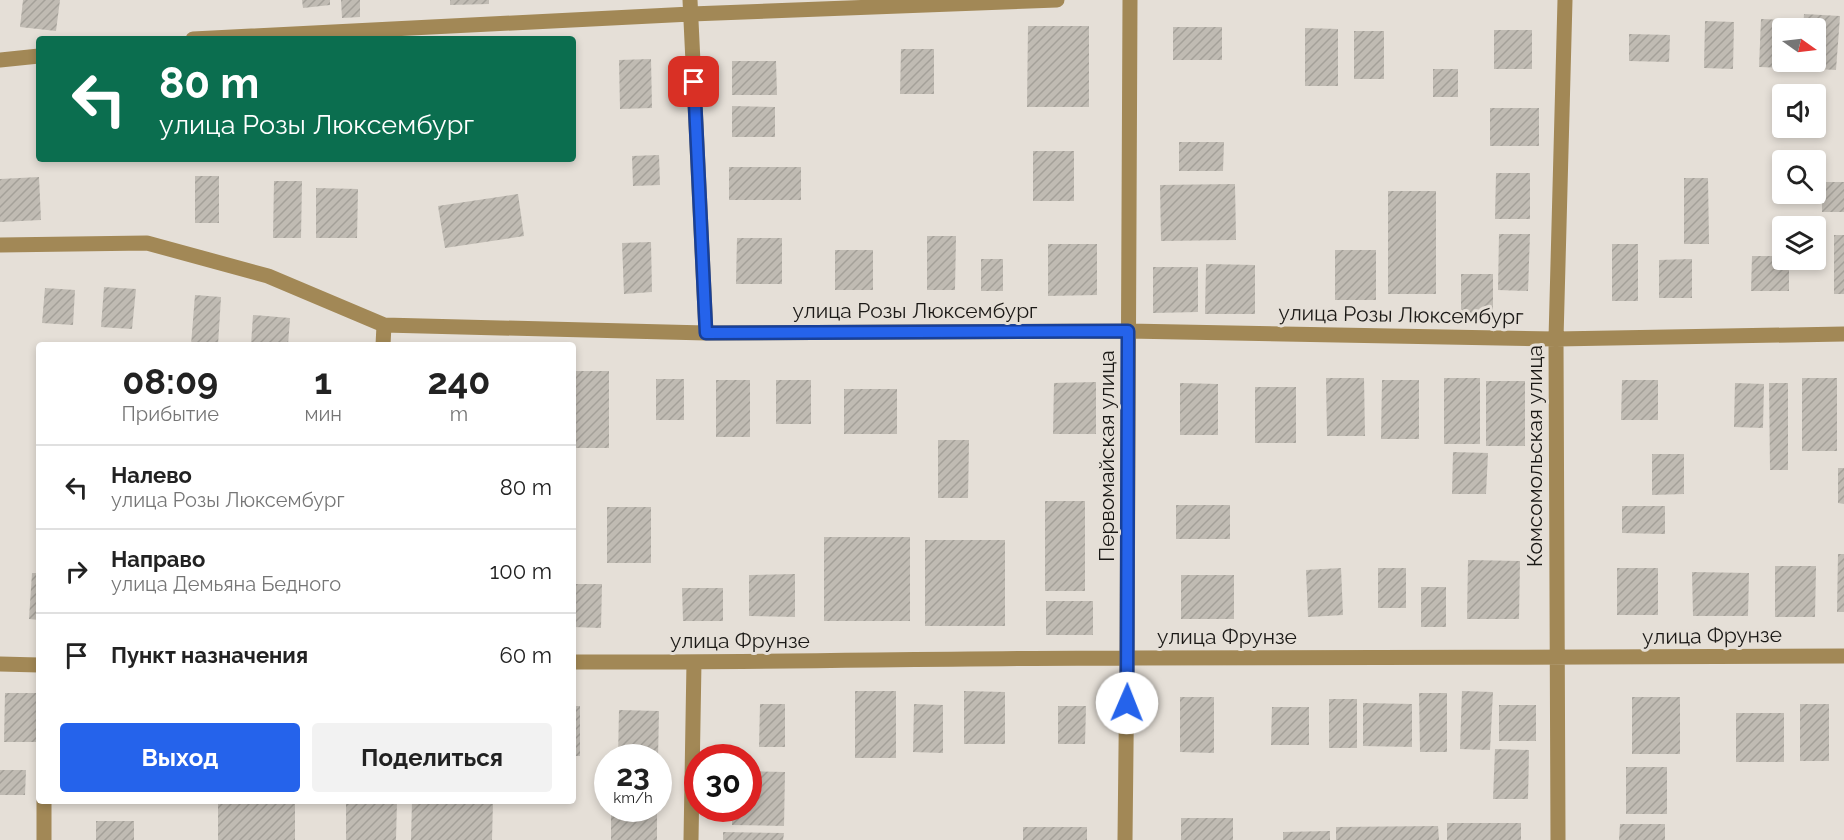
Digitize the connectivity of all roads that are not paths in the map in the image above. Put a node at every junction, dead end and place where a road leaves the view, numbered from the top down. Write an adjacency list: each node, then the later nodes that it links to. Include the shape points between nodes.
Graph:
1 (1056, 0): 4 (street)
2 (1130, 0): 10 (street, Первомайская улица)
3 (1565, 0): 13 (street, Комсомольская улица)
4 (690, 7): 5 (street); 11 (street)
5 (240, 36)
6 (36, 56): 7 (street)
7 (0, 60)
8 (0, 245): 9 (street, улица Розы Люксембург, via 147,243 268,276)
9 (384, 325): 11 (street, улица Розы Люксембург); 14 (street)
10 (1128, 331): 11 (street, улица Розы Люксембург); 13 (street, улица Розы Люксембург); 16 (street, Первомайская улица)
11 (706, 333)
12 (1844, 334): 13 (street, улица Розы Люксембург)
13 (1556, 339): 17 (street, Комсомольская улица)
14 (383, 342)
15 (1844, 656): 17 (street, улица Фрунзе)
16 (1127, 658): 17 (street, улица Фрунзе); 19 (street, улица Фрунзе); 25 (street, Первомайская улица)
17 (1557, 658): 26 (street, Комсомольская улица)
18 (576, 662): 19 (street, улица Фрунзе)
19 (694, 662): 24 (street)
20 (0, 664): 21 (street)
21 (36, 665)
22 (44, 804): 23 (street)
23 (44, 840)
24 (691, 840)
25 (1125, 840)
26 (1558, 840)

